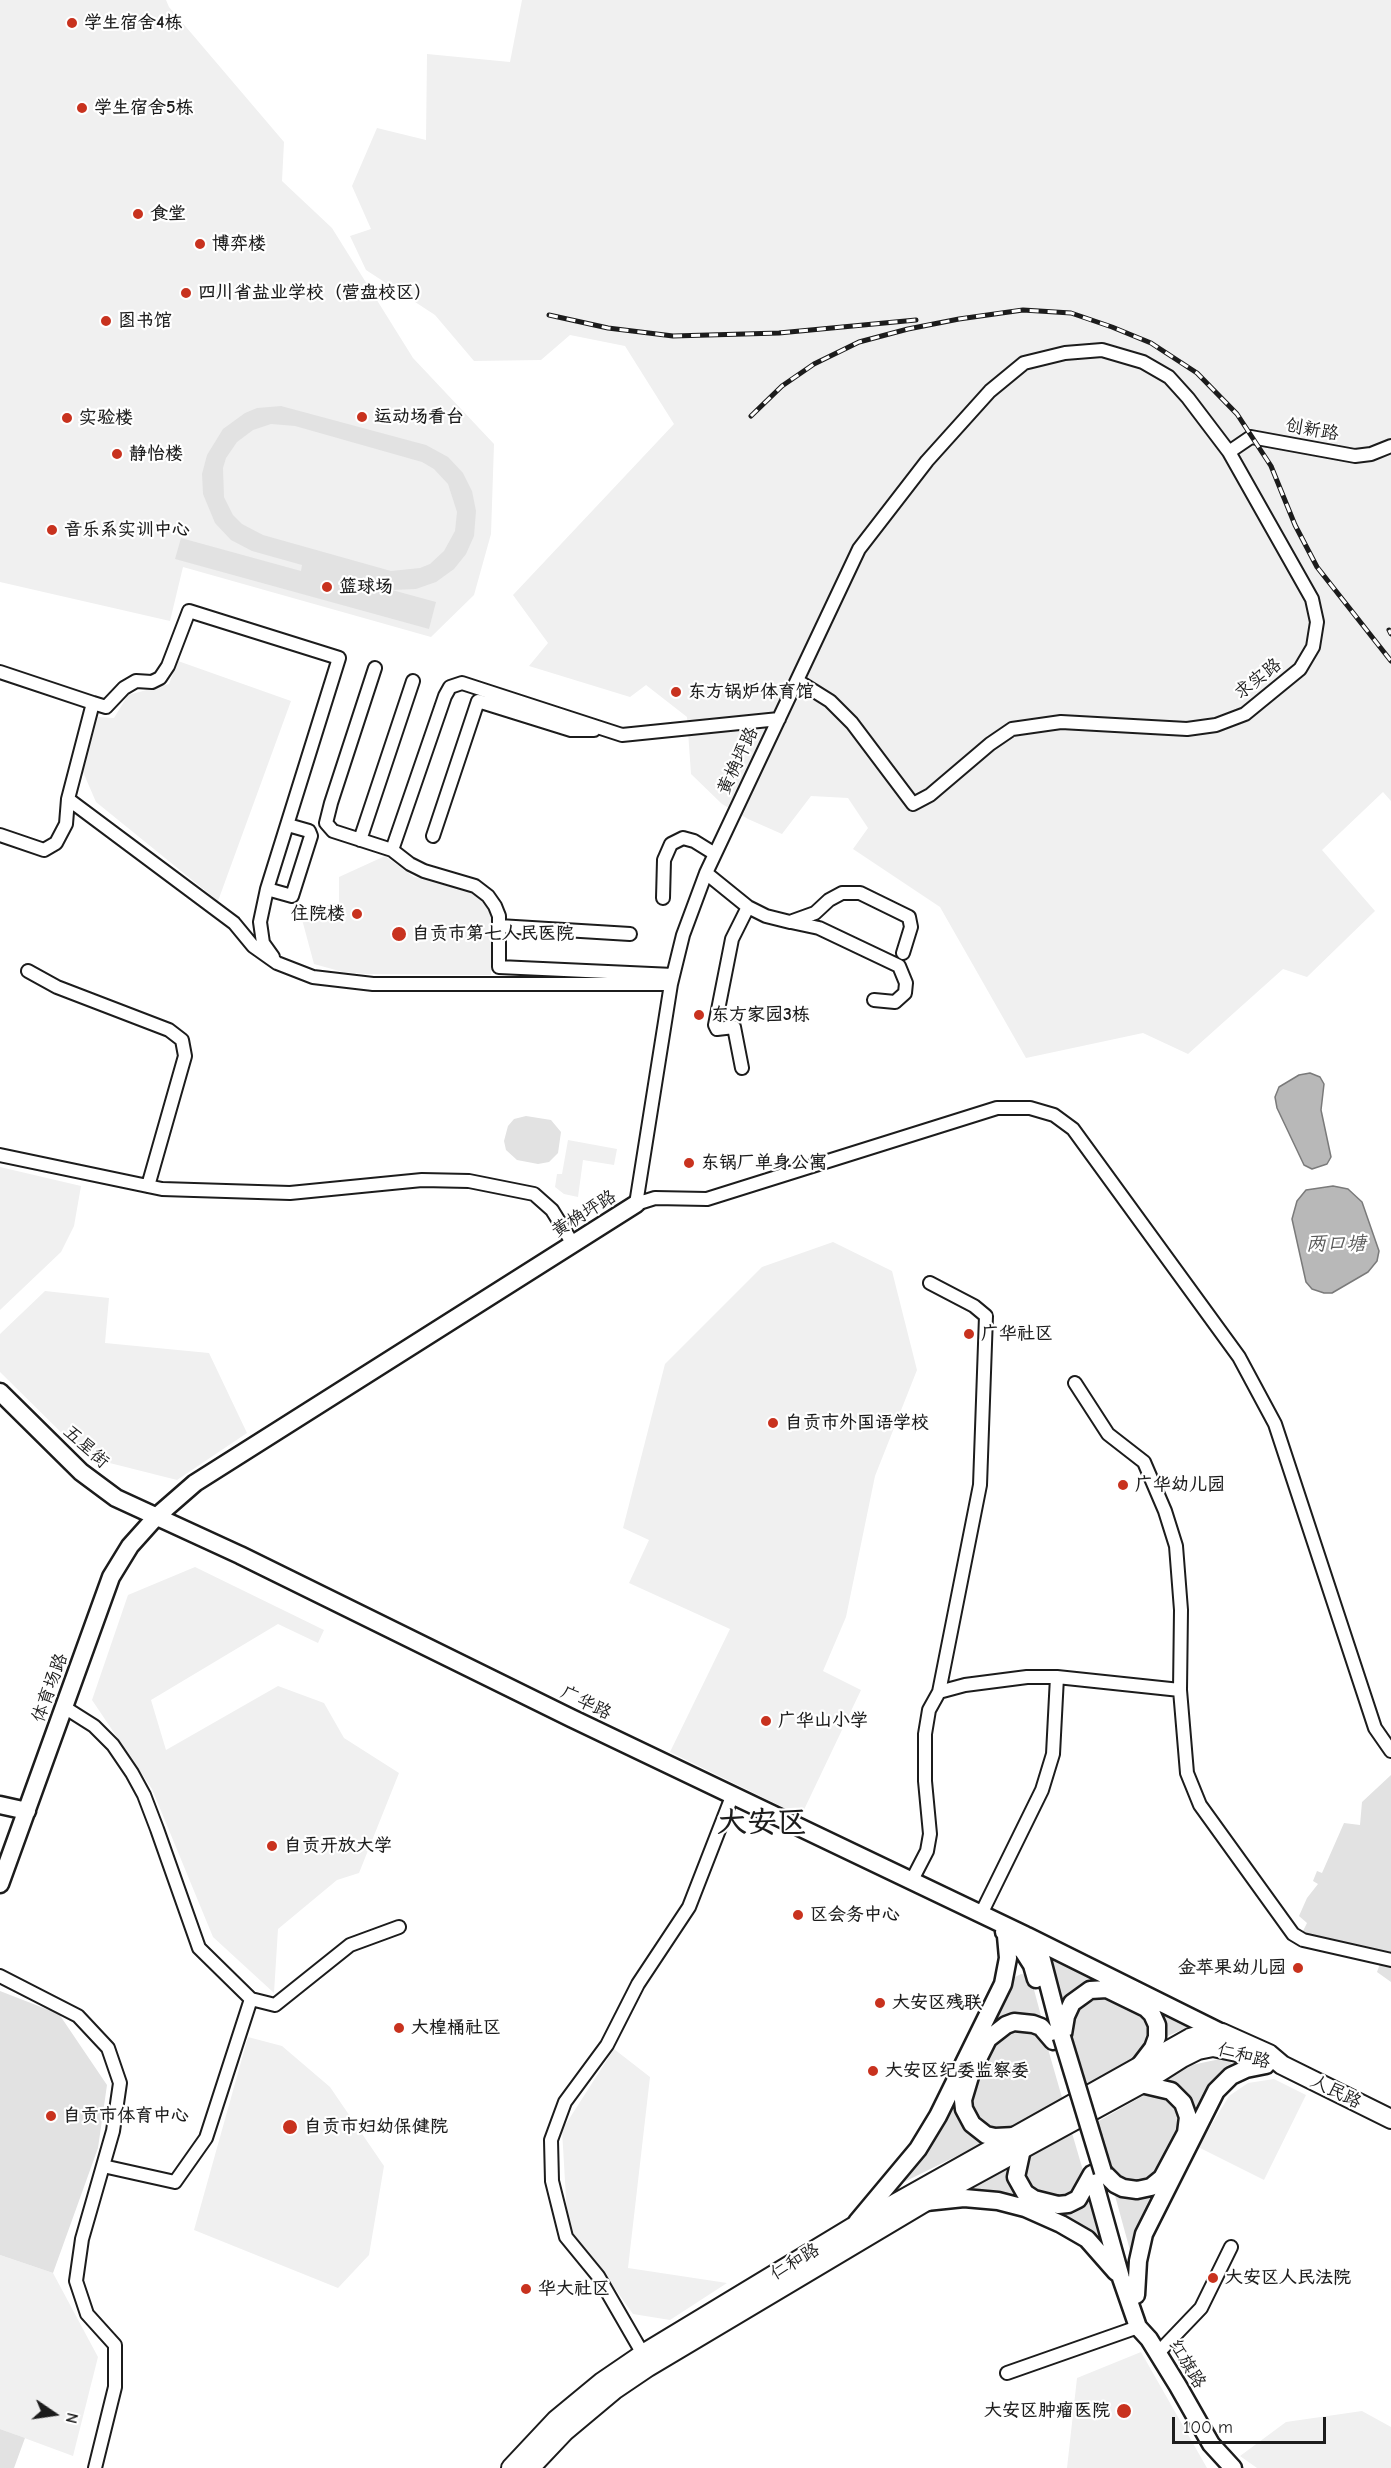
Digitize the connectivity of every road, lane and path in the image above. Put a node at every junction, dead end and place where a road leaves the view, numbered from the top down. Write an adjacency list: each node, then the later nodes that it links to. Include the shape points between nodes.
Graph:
1 (1391, 446): 2 (street, 创新路, via 1355,456 1251,437)
2 (1229, 452): 6 (street, 求实路, via 1169,377 1143,362 1102,350 1065,353 1024,363 990,391 927,461 859,549); 6 (street, 求实路, via 1312,599 1317,622 1313,647 1300,669 1245,714 1216,725 1187,729 1061,722 1012,729 930,795 913,804 852,723 830,701)
3 (375, 668): 14 (street, via 326,823 333,831)
4 (0, 672): 7 (street)
5 (413, 681): 14 (street)
6 (798, 681): 8 (street, 黄桷坪路)
7 (93, 703): 10 (street); 11 (street, via 106,707 136,681 160,678 189,611 339,658)
8 (779, 719): 9 (street, via 622,735); 16 (street, 黄桷坪路)
9 (607, 731): 13 (street, via 571,730 478,701); 15 (street, via 462,683 450,687)
10 (68, 799): 12 (street, via 66,824 56,843 44,850); 25 (street, via 234,923 253,946)
11 (288, 825): 18 (street); 18 (street, via 309,831 311,836 292,896)
12 (0, 835)
13 (433, 836)
14 (360, 840): 15 (street)
15 (392, 850): 22 (street, via 410,864 475,886 495,906)
16 (715, 854): 17 (street, 黄桷坪路); 19 (street, via 682,838 671,844 664,860)
17 (706, 873): 20 (street); 27 (street, 黄桷坪路, via 683,935)
18 (267, 889): 25 (street, via 260,922 263,943)
19 (663, 898)
20 (748, 907): 21 (street); 29 (street, via 732,939 715,1025 717,1029 734,1027)
21 (790, 922): 24 (street, via 815,913 842,893 860,893 909,917 911,927); 28 (street, via 819,928 899,966 906,983 905,993 895,1002)
22 (499, 926): 23 (street); 27 (street, via 499,967)
23 (630, 934)
24 (903, 953)
25 (277, 963): 27 (street, via 313,977 373,984)
26 (28, 971): 31 (street, via 57,987 169,1030 182,1040 185,1056)
27 (673, 980): 32 (street, 黄桷坪路)
28 (874, 1000)
29 (742, 1068)
30 (0, 1155): 31 (street)
31 (148, 1186): 33 (street, via 290,1193 422,1180 469,1181 534,1194 552,1210)
32 (636, 1204): 33 (main road, 黄桷坪路); 42 (street, via 655,1198 707,1199 997,1108 1030,1108 1054,1115 1067,1124 1239,1357 1275,1424 1375,1728)
33 (573, 1244): 37 (main road, 黄桷坪路, via 195,1483)
34 (930, 1283): 40 (street, via 986,1316 980,1485)
35 (1075, 1383): 39 (street, via 1108,1434 1144,1462 1166,1511 1176,1546)
36 (0, 1392): 37 (main road, 五星街, via 81,1472 116,1498)
37 (156, 1517): 41 (main road, 体育场路, via 130,1546 111,1577); 43 (main road, 广华路)
38 (1056, 1677): 39 (street); 40 (street, via 1027,1677); 48 (street, via 1053,1754 1042,1790)
39 (1180, 1690): 52 (street, via 1187,1773 1200,1805 1293,1934 1303,1940)
40 (939, 1692): 46 (street, via 929,1710 925,1734 930,1834 927,1851)
41 (64, 1707): 45 (main road, 体育场路); 54 (street, via 94,1726 132,1773 158,1829 199,1948)
42 (1391, 1751)
43 (733, 1794): 46 (main road, 广华路); 69 (street, via 689,1907 638,1984 607,2045 565,2102 551,2140 552,2181 566,2237 598,2276)
44 (0, 1805): 45 (main road)
45 (27, 1811): 47 (main road, 体育场路)
46 (912, 1880): 48 (main road, 广华路)
47 (0, 1884)
48 (981, 1914): 50 (main road, 广华路)
49 (399, 1927): 54 (street, via 350,1945 275,2005)
50 (1002, 1930): 51 (main road); 56 (main road, via 1032,1965); 64 (main road, via 1008,1958 1003,1984 938,2116 918,2149)
51 (1025, 1935): 55 (main road); 56 (main road, via 1042,1960)
52 (1391, 1960)
53 (0, 1976): 61 (street, via 78,2016 108,2048 120,2083)
54 (251, 1999): 61 (street, via 206,2138 175,2182)
55 (1222, 2033): 57 (main road, 仁和路, via 1269,2054); 58 (main road, 仁和路, via 1190,2038)
56 (1058, 2039): 58 (main road, via 1072,2003 1090,1990 1107,1989 1146,2007 1157,2025 1153,2048); 60 (main road, via 1033,2024 1006,2025 988,2039 971,2073 963,2100 972,2124 986,2135); 62 (main road)
57 (1274, 2065): 58 (main road, 仁和路, via 1213,2047); 59 (main road, 人民路); 67 (main road, via 1245,2069 1216,2091 1144,2234)
58 (1138, 2076): 60 (main road, 仁和路); 62 (main road, via 1171,2091 1183,2103 1188,2117 1186,2133 1162,2178 1151,2187 1123,2188)
59 (1391, 2119)
60 (1019, 2143): 62 (main road, via 1016,2177 1025,2193 1034,2199 1068,2204 1078,2199); 63 (main road, 仁和路); 64 (main road, 仁和路)
61 (103, 2166): 71 (street, via 82,2239 76,2281 87,2314 115,2345 115,2387)
62 (1097, 2173): 66 (main road); 67 (main road)
63 (925, 2202): 66 (main road, via 964,2198 1025,2208 1088,2239); 73 (main road, 仁和路, via 648,2367 565,2431)
64 (853, 2227): 69 (main road, 仁和路)
65 (1231, 2247): 68 (street, via 1201,2308)
66 (1121, 2278): 68 (main road)
67 (1136, 2295): 68 (main road)
68 (1148, 2340): 70 (street); 74 (main road, 红旗路, via 1210,2444)
69 (643, 2354): 72 (main road, 仁和路, via 556,2420)
70 (1007, 2373)
71 (95, 2468)
72 (511, 2468)
73 (530, 2468)
74 (1233, 2468)

